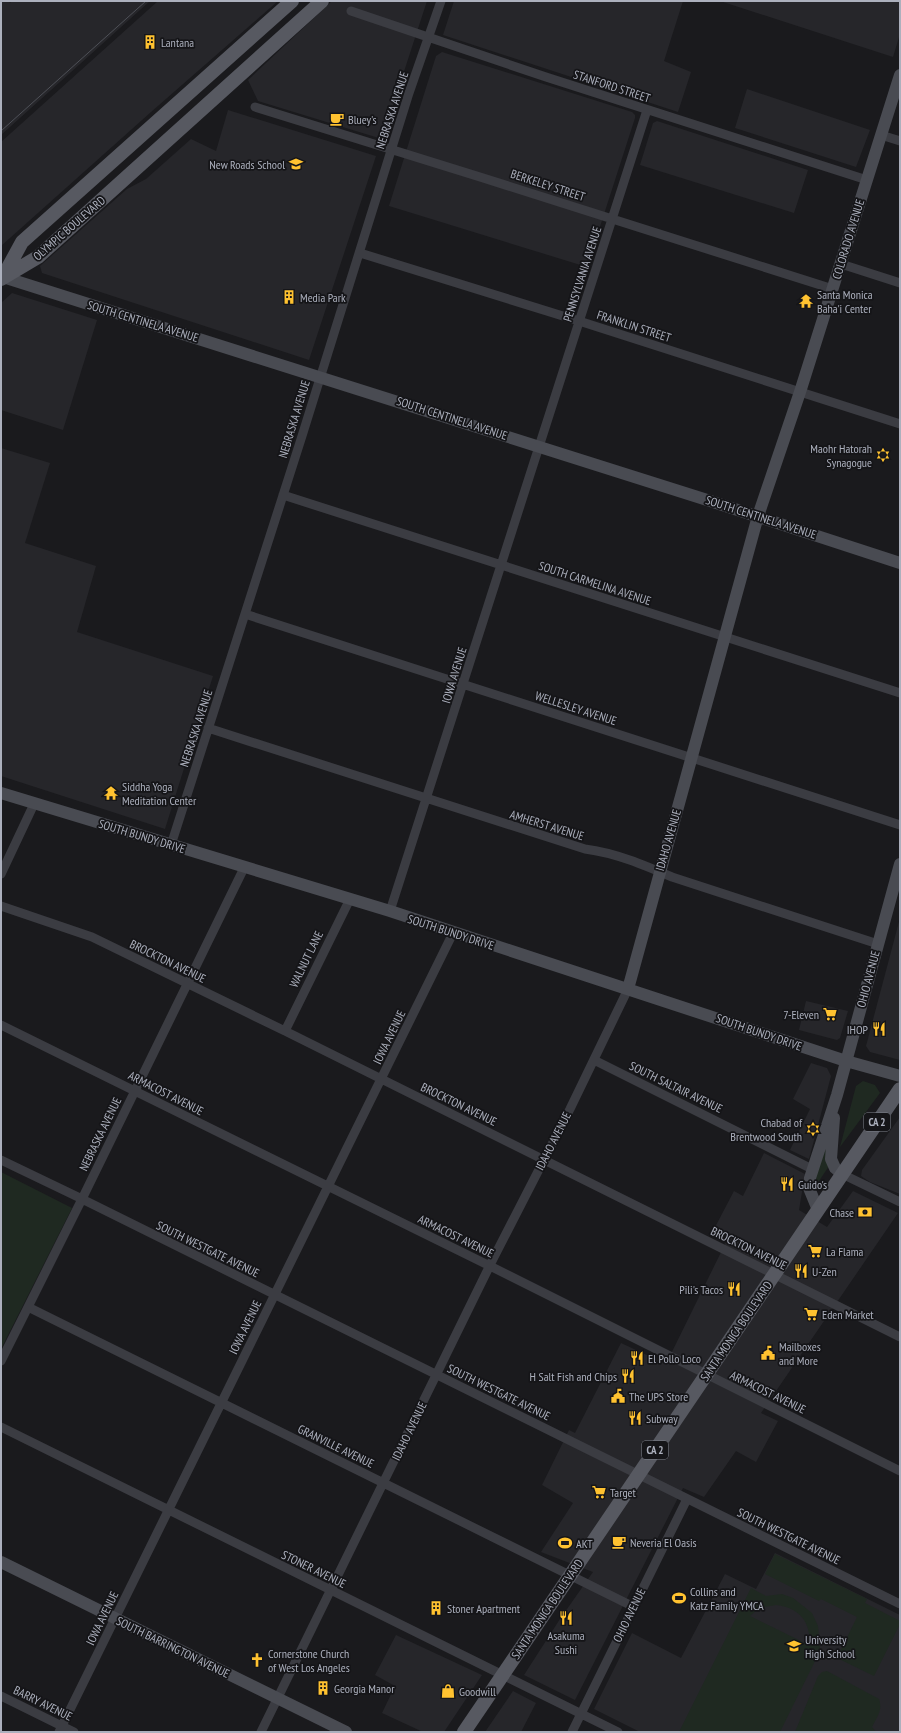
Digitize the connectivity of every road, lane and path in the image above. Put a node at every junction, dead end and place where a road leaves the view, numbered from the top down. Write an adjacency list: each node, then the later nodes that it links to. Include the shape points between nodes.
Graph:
1 (292, 1): 16 (main road, OLYMPIC BOULEVARD, via 22,242)
2 (322, 1): 16 (main road, OLYMPIC BOULEVARD, via 38,257)
3 (441, 1): 5 (street, NEBRASKA AVENUE)
4 (351, 11): 5 (street, STANFORD STREET)
5 (429, 38): 8 (street, STANFORD STREET); 11 (street, NEBRASKA AVENUE)
6 (900, 75): 9 (street, COLORADO AVENUE)
7 (255, 107): 11 (street, BERKELEY STREET)
8 (647, 110): 12 (street, STANFORD STREET); 13 (street, PENNSYLVANIA AVENUE)
9 (882, 135): 10 (street); 12 (street, COLORADO AVENUE)
10 (900, 141)
11 (392, 149): 13 (street, BERKELEY STREET); 14 (street, NEBRASKA AVENUE)
12 (867, 180): 15 (street, COLORADO AVENUE)
13 (612, 218): 18 (street, BERKELEY STREET); 19 (street, PENNSYLVANIA AVENUE)
14 (360, 253): 19 (street, FRANKLIN STREET); 20 (street, NEBRASKA AVENUE)
15 (840, 264): 17 (street); 18 (street, COLORADO AVENUE)
16 (2, 278): 20 (street, SOUTH CENTINELA AVENUE)
17 (900, 283)
18 (833, 289): 21 (street, COLORADO AVENUE)
19 (579, 321): 21 (street, FRANKLIN STREET); 23 (street, PENNSYLVANIA AVENUE)
20 (320, 376): 23 (street, SOUTH CENTINELA AVENUE); 24 (street, NEBRASKA AVENUE)
21 (800, 392): 22 (street, FRANKLIN STREET); 25 (street, COLORADO AVENUE)
22 (900, 424)
23 (540, 446): 25 (street, SOUTH CENTINELA AVENUE); 27 (street, IOWA AVENUE)
24 (283, 495): 27 (street, SOUTH CARMELINA AVENUE); 28 (street, NEBRASKA AVENUE)
25 (758, 516): 26 (street, SOUTH CENTINELA AVENUE); 29 (street, IDAHO AVENUE)
26 (900, 563)
27 (501, 565): 29 (street, SOUTH CARMELINA AVENUE); 30 (street, IOWA AVENUE)
28 (245, 614): 30 (street, WELLESLEY AVENUE); 32 (street, NEBRASKA AVENUE)
29 (725, 637): 31 (street, SOUTH CARMELINA AVENUE); 33 (street, IDAHO AVENUE)
30 (464, 684): 33 (street, WELLESLEY AVENUE); 35 (street, IOWA AVENUE)
31 (900, 693)
32 (208, 728): 35 (street, AMHERST AVENUE); 38 (street, NEBRASKA AVENUE)
33 (691, 758): 37 (street, WELLESLEY AVENUE); 41 (street, IDAHO AVENUE)
34 (1, 793): 36 (street, SOUTH BUNDY DRIVE)
35 (426, 799): 41 (street, AMHERST AVENUE, via 585,849 650,866); 45 (street, IOWA AVENUE)
36 (34, 804): 38 (street, SOUTH BUNDY DRIVE); 42 (street)
37 (900, 825)
38 (171, 845): 40 (street, SOUTH BUNDY DRIVE)
39 (900, 864): 47 (street, OHIO AVENUE)
40 (244, 868): 43 (street, SOUTH BUNDY DRIVE); 48 (street, NEBRASKA AVENUE)
41 (660, 872): 47 (street, AMHERST AVENUE); 49 (street, IDAHO AVENUE)
42 (1, 874)
43 (350, 899): 45 (street, SOUTH BUNDY DRIVE); 51 (street, WALNUT LANE)
44 (1, 906): 48 (street, BROCKTON AVENUE, via 92,937)
45 (390, 911): 46 (street, SOUTH BUNDY DRIVE)
46 (453, 933): 49 (street, SOUTH BUNDY DRIVE); 55 (street, IOWA AVENUE)
47 (878, 944): 53 (street, OHIO AVENUE)
48 (187, 984): 51 (street, BROCKTON AVENUE); 57 (street, NEBRASKA AVENUE)
49 (628, 989): 52 (street, IDAHO AVENUE); 53 (street, SOUTH BUNDY DRIVE)
50 (1, 1025): 57 (street, ARMACOST AVENUE)
51 (285, 1031): 55 (street, BROCKTON AVENUE)
52 (594, 1060): 60 (street, IDAHO AVENUE); 61 (street, SOUTH SALTAIR AVENUE)
53 (846, 1061): 54 (street, SOUTH BUNDY DRIVE); 58 (street, OHIO AVENUE)
54 (900, 1076)
55 (381, 1079): 60 (street, BROCKTON AVENUE); 63 (street, IOWA AVENUE)
56 (900, 1089): 62 (main road, SANTA MONICA BOULEVARD / CA 2)
57 (134, 1091): 63 (street, ARMACOST AVENUE); 64 (street, NEBRASKA AVENUE)
58 (837, 1094): 61 (street, OHIO AVENUE); 62 (street, OHIO AVENUE, via 831,1160)
59 (1, 1160): 64 (street, SOUTH WESTGATE AVENUE)
60 (544, 1160): 67 (street, IDAHO AVENUE); 68 (street, BROCKTON AVENUE)
61 (812, 1169): 66 (street, OHIO AVENUE, via 809,1188)
62 (842, 1174): 65 (street); 66 (main road, SANTA MONICA BOULEVARD / CA 2)
63 (328, 1187): 67 (street, ARMACOST AVENUE); 69 (street, IOWA AVENUE)
64 (82, 1199): 69 (street, SOUTH WESTGATE AVENUE); 70 (street, NEBRASKA AVENUE)
65 (900, 1202)
66 (818, 1210): 68 (main road, SANTA MONICA BOULEVARD / CA 2)
67 (490, 1266): 73 (street, IDAHO AVENUE); 74 (street, ARMACOST AVENUE)
68 (774, 1274): 71 (street, BROCKTON AVENUE); 74 (main road, SANTA MONICA BOULEVARD / CA 2)
69 (275, 1295): 73 (street, SOUTH WESTGATE AVENUE); 75 (street, IOWA AVENUE)
70 (28, 1307): 72 (street, NEBRASKA AVENUE); 75 (street, GRANVILLE AVENUE)
71 (900, 1337)
72 (1, 1361)
73 (437, 1374): 78 (street, SOUTH WESTGATE AVENUE); 79 (street, IDAHO AVENUE)
74 (706, 1374): 77 (street, ARMACOST AVENUE); 78 (main road, SANTA MONICA BOULEVARD / CA 2)
75 (221, 1403): 79 (street, GRANVILLE AVENUE); 81 (street, IOWA AVENUE)
76 (1, 1427): 81 (street, STONER AVENUE)
77 (900, 1471)
78 (638, 1475): 80 (street, SOUTH WESTGATE AVENUE); 83 (main road, SANTA MONICA BOULEVARD / CA 2)
79 (384, 1483): 83 (street, GRANVILLE AVENUE); 84 (street, IDAHO AVENUE)
80 (687, 1498): 85 (street, SOUTH WESTGATE AVENUE); 86 (street, OHIO AVENUE)
81 (168, 1511): 84 (street, STONER AVENUE); 87 (street, IOWA AVENUE)
82 (1, 1562): 87 (street, SOUTH BARRINGTON AVENUE)
83 (570, 1576): 86 (street, GRANVILLE AVENUE); 88 (main road, SANTA MONICA BOULEVARD / CA 2)
84 (330, 1590): 88 (street, STONER AVENUE); 90 (street, IDAHO AVENUE)
85 (900, 1604)
86 (632, 1606): 91 (street, OHIO AVENUE)
87 (115, 1618): 90 (street, SOUTH BARRINGTON AVENUE); 92 (street, IOWA AVENUE)
88 (502, 1675): 91 (street, STONER AVENUE); 96 (main road, SANTA MONICA BOULEVARD / CA 2)
89 (1, 1696): 92 (street, BARRY AVENUE)
90 (277, 1698): 94 (street, IDAHO AVENUE); 95 (street, SOUTH BARRINGTON AVENUE)
91 (581, 1714): 97 (street, OHIO AVENUE); 98 (street, STONER AVENUE)
92 (60, 1729): 93 (street, BARRY AVENUE)
93 (74, 1732)
94 (261, 1732)
95 (346, 1732)
96 (464, 1732)
97 (572, 1732)
98 (618, 1732)

